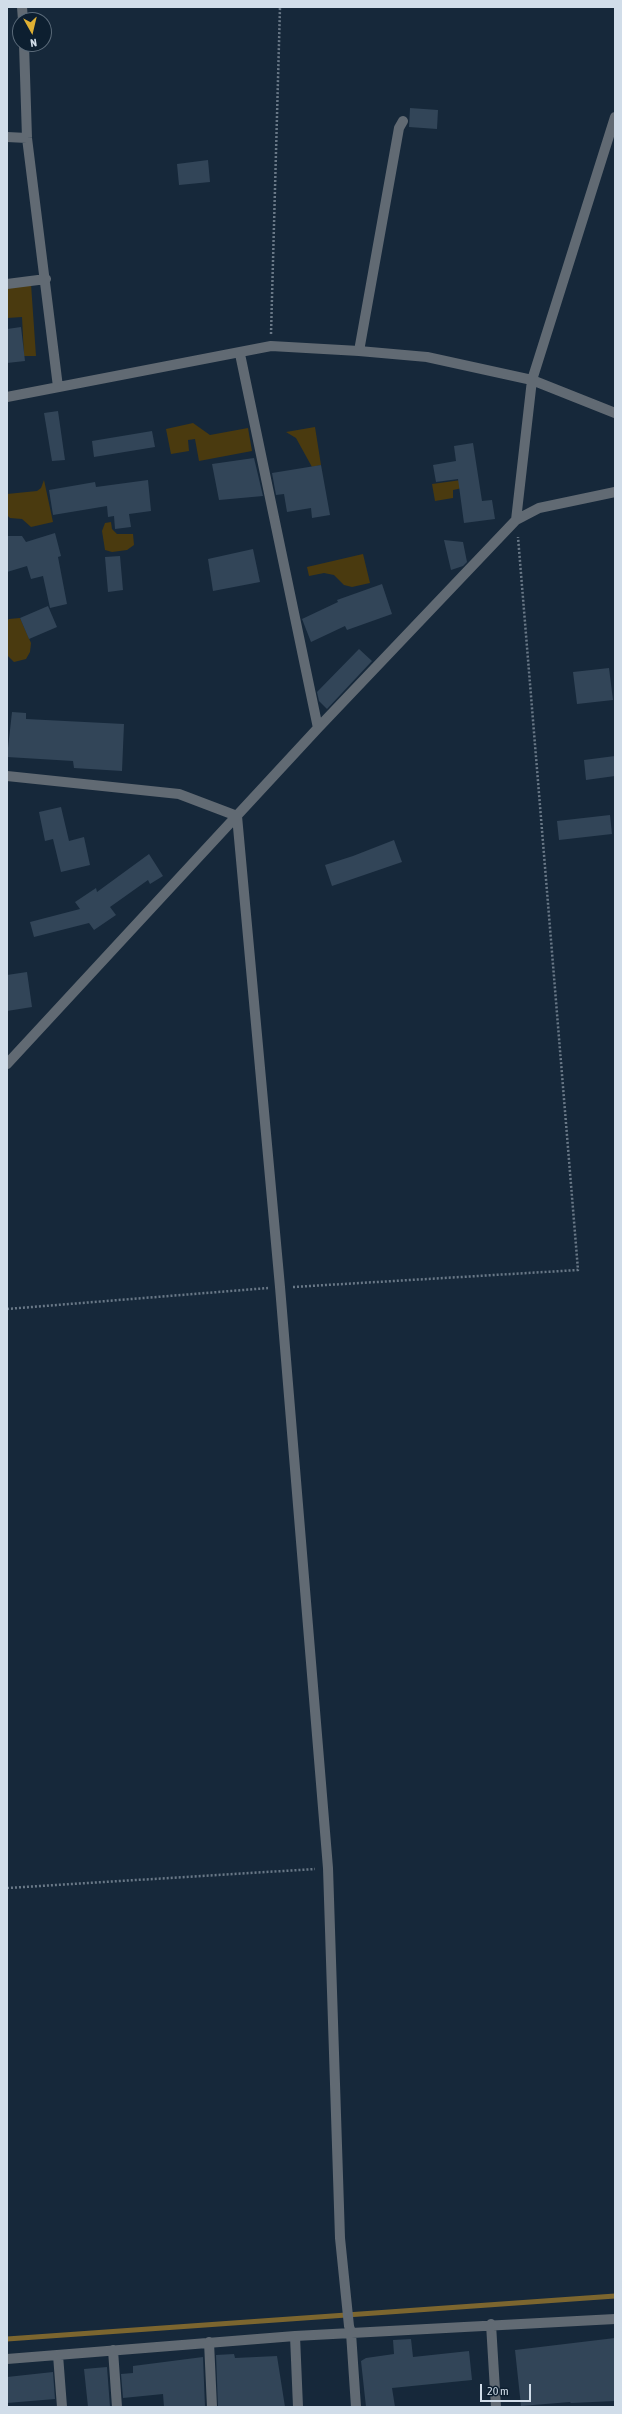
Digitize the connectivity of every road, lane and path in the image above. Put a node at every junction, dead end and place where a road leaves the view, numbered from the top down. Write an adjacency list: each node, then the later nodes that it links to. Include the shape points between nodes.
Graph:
1 (280, 7): 9 (path)
2 (24, 52): 6 (street)
3 (615, 117): 12 (street)
4 (404, 121): 10 (street, via 399,128)
5 (7, 137): 6 (street)
6 (27, 138): 7 (street)
7 (46, 279): 8 (street); 13 (street)
8 (7, 284)
9 (271, 346): 10 (street); 11 (street)
10 (359, 351): 12 (street, via 427,357)
11 (240, 354): 13 (street); 18 (street)
12 (532, 380): 15 (street); 17 (street)
13 (58, 387): 14 (street)
14 (7, 397)
15 (615, 413)
16 (615, 492): 17 (street, via 539,508)
17 (516, 520): 18 (street); 22 (path, via 578,1270)
18 (318, 728): 20 (street)
19 (7, 776): 20 (street, via 180,794)
20 (237, 816): 21 (street); 22 (street)
21 (7, 1064)
22 (280, 1288): 23 (path); 24 (street)
23 (7, 1309)
24 (328, 1868): 25 (path); 28 (street, via 340,2238)
25 (7, 1888)
26 (615, 2319): 27 (street)
27 (491, 2324): 28 (street); 39 (street)
28 (350, 2330): 29 (street); 38 (street)
29 (295, 2336): 30 (street); 37 (street)
30 (209, 2342): 31 (street); 36 (street)
31 (113, 2350): 32 (street); 35 (street)
32 (58, 2355): 33 (street); 34 (street)
33 (7, 2360)
34 (62, 2407)
35 (117, 2407)
36 (212, 2407)
37 (298, 2407)
38 (356, 2407)
39 (496, 2407)

